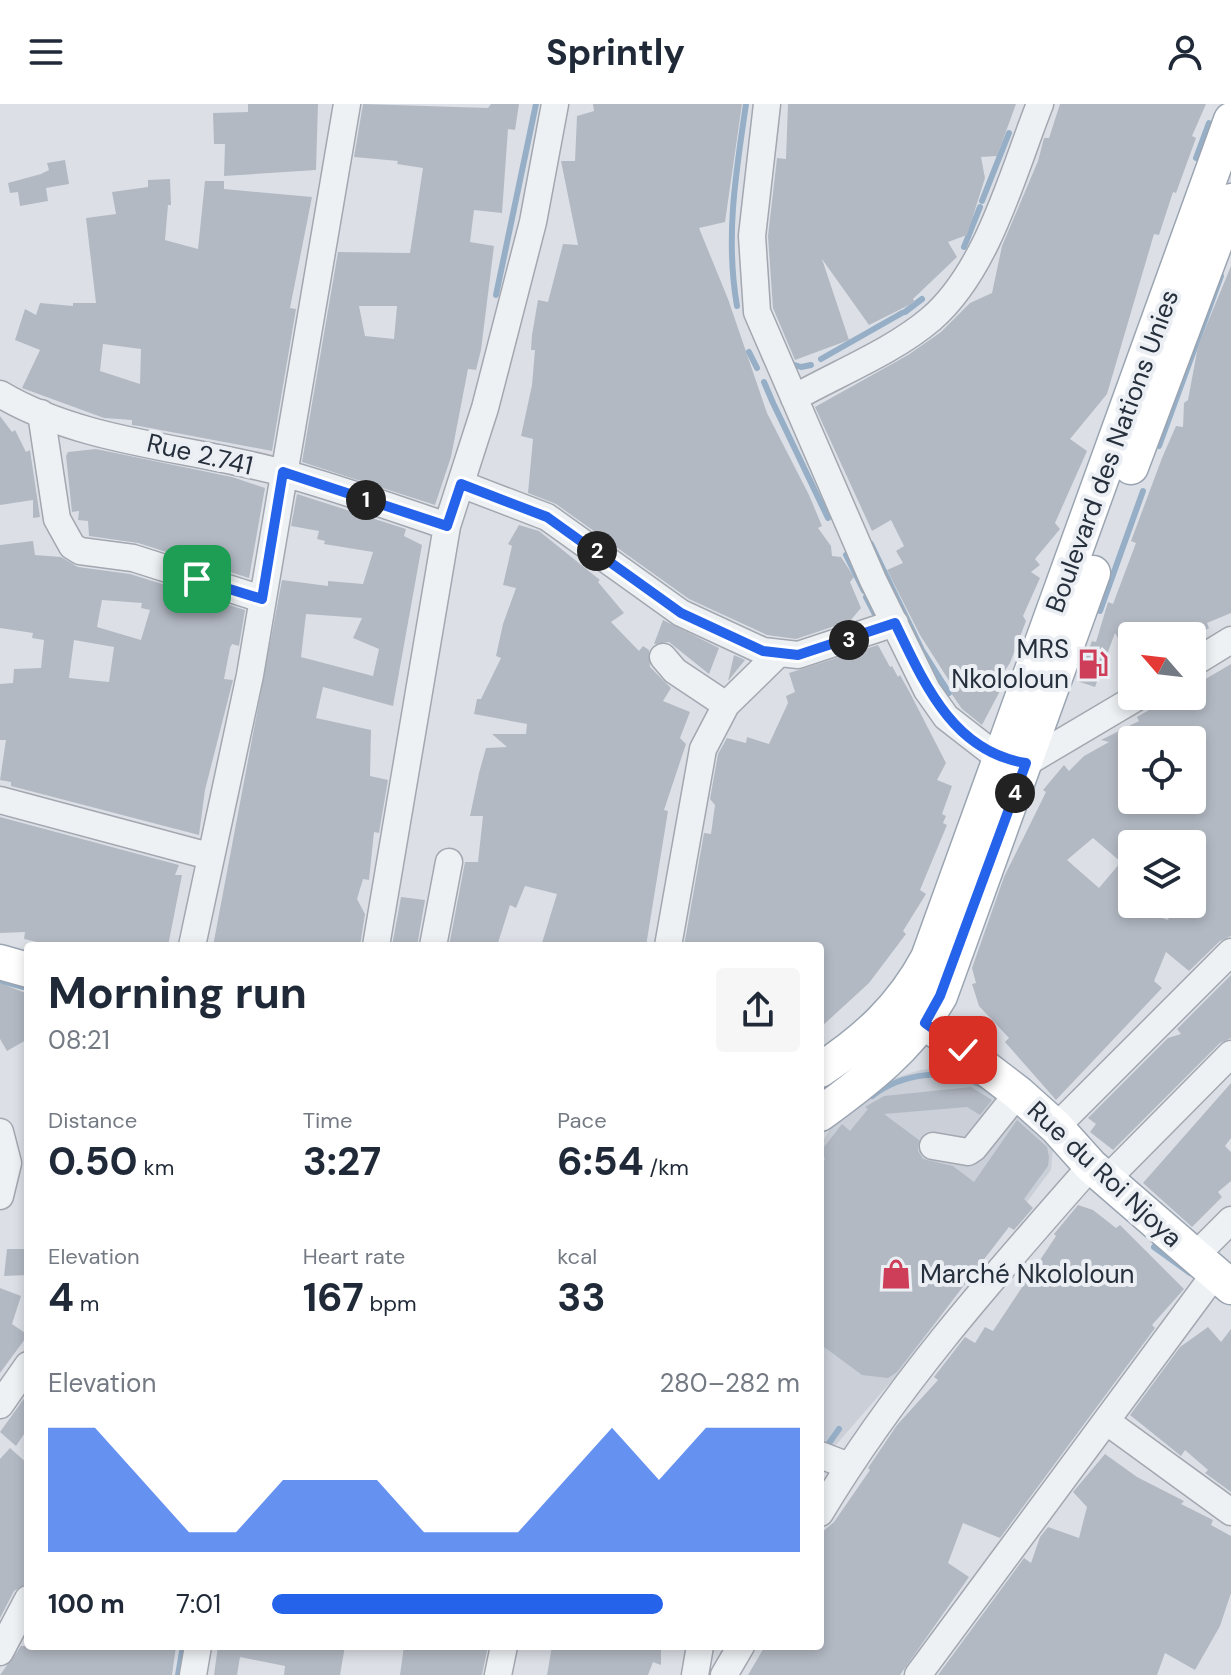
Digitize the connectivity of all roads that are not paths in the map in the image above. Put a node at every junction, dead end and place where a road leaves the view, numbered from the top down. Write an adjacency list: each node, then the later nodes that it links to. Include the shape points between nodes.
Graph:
1 (347, 104): 10 (street)
2 (555, 104): 11 (street, via 533,222)
3 (767, 104): 8 (street, via 752,236 754,285 765,337)
4 (1040, 104): 8 (street, via 981,250 953,296 909,335)
5 (1231, 120): 13 (main road, Boulevard des Nations Unies)
6 (1231, 201): 13 (main road, Boulevard des Nations Unies)
7 (0, 394): 9 (street, Rue 2.741)
8 (794, 398): 15 (street)
9 (41, 413): 10 (street, Rue 2.741, via 84,428); 14 (street, via 57,519 72,546 133,558)
10 (283, 472): 12 (street, Rue 2.741); 14 (street)
11 (461, 484): 12 (street); 17 (street, via 547,517 681,613)
12 (447, 526): 27 (street)
13 (1072, 596): 22 (main road, Boulevard des Nations Unies)
14 (262, 599): 24 (street)
15 (895, 623): 17 (street, via 798,655); 22 (street, via 946,717)
16 (1231, 640): 18 (street)
17 (777, 655): 20 (street)
18 (1206, 655)
19 (663, 657): 20 (street)
20 (726, 705): 29 (street, via 703,749)
21 (1118, 707): 22 (street)
22 (1013, 761): 33 (main road, Boulevard des Nations Unies, via 940,996)
23 (0, 800): 24 (street)
24 (209, 856): 26 (street)
25 (449, 862): 28 (street)
26 (193, 942)
27 (377, 942)
28 (434, 942)
29 (669, 942)
30 (1231, 952): 38 (street)
31 (0, 962): 32 (main road)
32 (24, 969)
33 (913, 1013): 35 (main road); 36 (main road, Rue du Roi Njoya); 37 (main road, via 886,1063)
34 (1226, 1066): 41 (street)
35 (824, 1067)
36 (1018, 1093): 38 (main road, Rue du Roi Njoya); 40 (street, via 968,1152)
37 (824, 1111)
38 (1056, 1127): 41 (main road, Rue du Roi Njoya)
39 (0, 1132): 42 (street, via 8,1163)
40 (933, 1146)
41 (1099, 1173): 44 (main road, Rue du Roi Njoya); 49 (street, via 938,1341)
42 (0, 1196)
43 (1231, 1220): 44 (street)
44 (1213, 1273): 47 (street)
45 (24, 1371): 46 (street)
46 (0, 1405)
47 (1106, 1421): 51 (street); 62 (street)
48 (824, 1457): 49 (street)
49 (849, 1466): 50 (street)
50 (824, 1507)
51 (1231, 1512)
52 (24, 1607): 57 (street)
53 (197, 1650): 58 (street)
54 (503, 1650): 59 (street)
55 (699, 1650): 60 (street)
56 (739, 1650): 61 (street)
57 (0, 1652)
58 (193, 1675)
59 (498, 1675)
60 (695, 1675)
61 (724, 1675)
62 (918, 1675)

